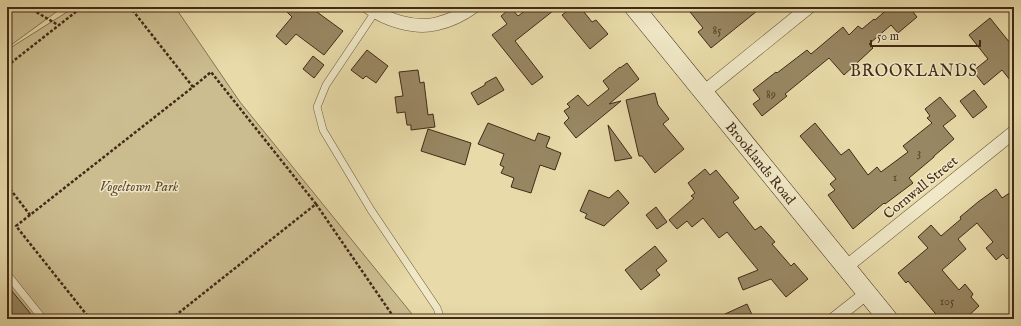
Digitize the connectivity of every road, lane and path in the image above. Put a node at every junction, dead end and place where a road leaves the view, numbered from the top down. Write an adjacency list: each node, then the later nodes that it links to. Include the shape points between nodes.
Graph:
1 (28, 7): 8 (path)
2 (82, 7): 8 (path)
3 (130, 7): 10 (path)
4 (473, 7): 7 (street, via 435,25 395,21)
5 (634, 7): 11 (street, Brooklands Road)
6 (808, 7): 11 (street)
7 (372, 10): 23 (lane, via 326,85 317,107 323,130 371,210)
8 (58, 25): 9 (path)
9 (7, 66)
10 (193, 87): 14 (path, via 211,72); 15 (path)
11 (704, 92): 16 (street, Brooklands Road)
12 (1014, 132): 16 (street, Cornwall Street)
13 (8, 188): 15 (path)
14 (316, 204): 21 (path); 22 (path)
15 (30, 215): 20 (path, via 16,226)
16 (846, 267): 18 (street, Brooklands Road)
17 (7, 274): 19 (lane)
18 (867, 293): 24 (street); 25 (street, Brooklands Road)
19 (43, 319)
20 (90, 319)
21 (171, 319)
22 (395, 319)
23 (442, 319)
24 (834, 319)
25 (888, 319)

